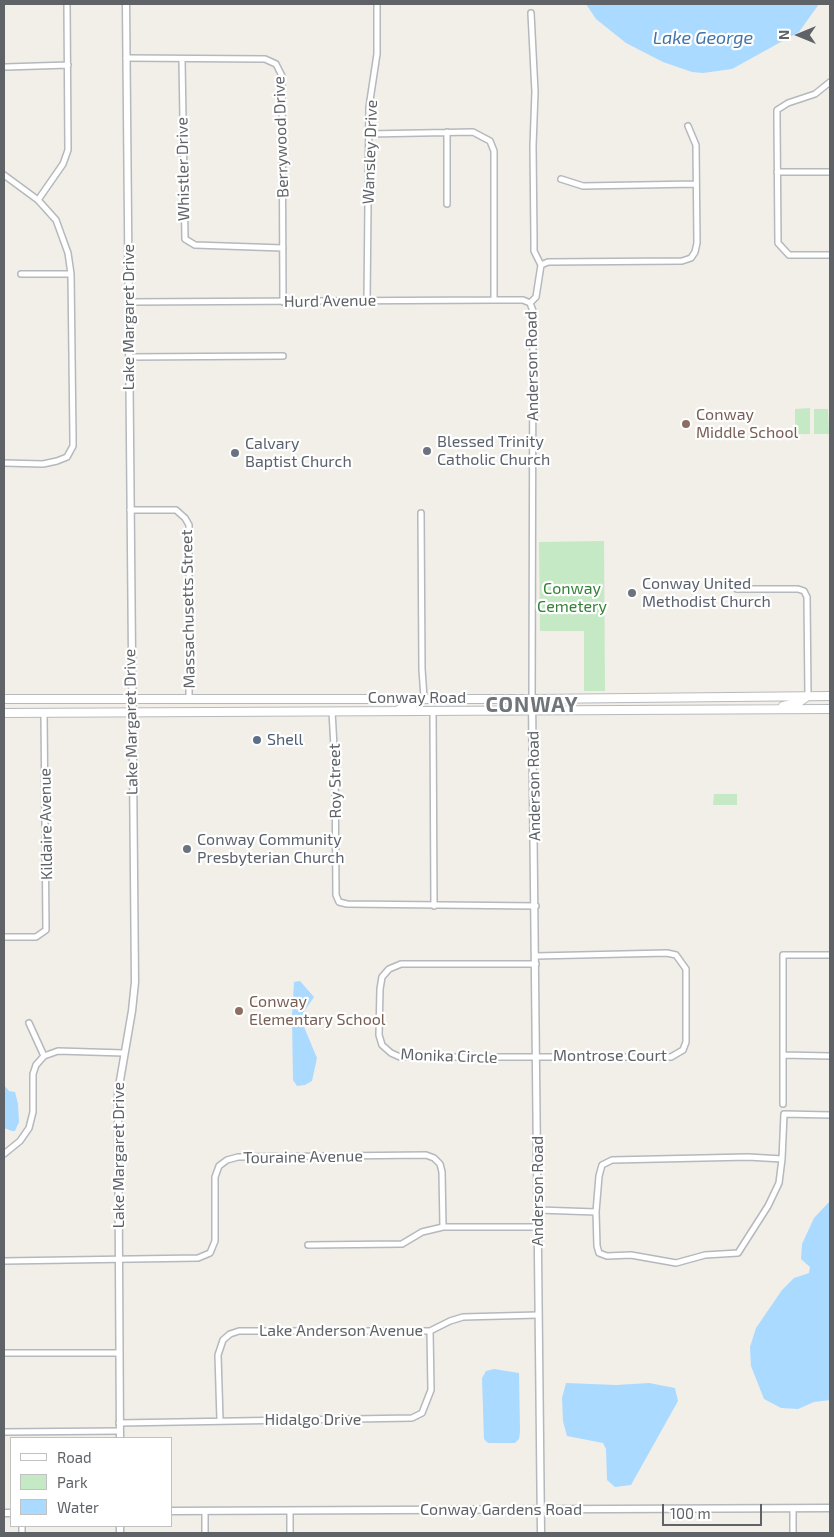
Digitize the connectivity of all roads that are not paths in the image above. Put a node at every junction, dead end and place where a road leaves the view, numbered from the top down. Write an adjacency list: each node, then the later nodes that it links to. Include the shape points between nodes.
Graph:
1 (67, 4): 7 (street)
2 (126, 4): 5 (street, Lake Margaret Drive)
3 (377, 4): 12 (street, Wansley Drive, via 377,54)
4 (531, 14): 22 (street, Anderson Road, via 535,92 532,146 534,250)
5 (126, 58): 6 (street, Berrywood Drive); 27 (street, Lake Margaret Drive)
6 (182, 60): 20 (street, Whistler Drive, via 184,238 195,245); 20 (street, Berrywood Drive, via 265,58 276,64 282,76)
7 (68, 65): 8 (street); 18 (street, via 68,150 63,164)
8 (6, 67)
9 (830, 82): 13 (street, via 815,94 777,110)
10 (688, 126): 17 (street, via 696,145)
11 (447, 132): 12 (street); 19 (street); 25 (street, via 473,132 490,141 494,151)
12 (368, 134): 26 (street, Wansley Drive)
13 (777, 172): 14 (street); 21 (street, via 778,243 782,250 789,255)
14 (830, 172)
15 (4, 176): 18 (street)
16 (561, 179): 17 (street, via 584,186)
17 (696, 184): 22 (street, via 696,243 692,258 682,261 548,262)
18 (38, 200): 24 (street, via 56,220)
19 (447, 204)
20 (283, 248): 28 (street, Berrywood Drive)
21 (830, 254)
22 (541, 265): 29 (street, Anderson Road, via 536,297)
23 (21, 274): 24 (street)
24 (71, 274): 32 (street, via 73,446 67,457 57,461)
25 (494, 300): 26 (street, Hurd Avenue); 29 (street, Hurd Avenue)
26 (367, 301): 28 (street, Hurd Avenue)
27 (129, 302): 28 (street, Hurd Avenue); 31 (street, Lake Margaret Drive)
28 (283, 302)
29 (530, 303): 43 (street, Anderson Road, via 533,311)
30 (283, 356): 31 (street)
31 (129, 357): 33 (street, Lake Margaret Drive)
32 (4, 463)
33 (130, 510): 38 (street, Massachusetts Street, via 176,510 190,526); 42 (street, Lake Margaret Drive)
34 (421, 513): 39 (street)
35 (737, 589): 36 (street, via 804,591)
36 (808, 696): 37 (main road, Conway Road); 40 (main road, Conway Road); 44 (main road, via 798,703)
37 (830, 696)
38 (189, 698): 39 (main road, Conway Road); 42 (main road, Conway Road)
39 (424, 698): 43 (main road, Conway Road); 47 (main road, via 414,705)
40 (683, 698): 43 (main road, Conway Road); 48 (street)
41 (4, 699): 42 (main road, Conway Road)
42 (131, 699): 49 (street, Lake Margaret Drive)
43 (532, 699): 51 (street, Anderson Road)
44 (764, 710): 45 (main road, Conway Road); 48 (main road, Conway Road)
45 (830, 710)
46 (332, 711): 47 (main road, Conway Road); 49 (main road, Conway Road); 54 (street, Roy Street, via 336,895 339,902)
47 (393, 711): 50 (main road, Conway Road)
48 (678, 711): 51 (main road, Conway Road)
49 (131, 712): 53 (main road, Conway Road); 60 (street, Lake Margaret Drive, via 135,982)
50 (434, 712): 51 (main road, Conway Road); 54 (street)
51 (532, 712): 55 (street, Anderson Road)
52 (4, 713): 53 (main road, Conway Road)
53 (44, 713): 56 (street, Kildaire Avenue, via 47,926 44,934 36,937)
54 (434, 906): 55 (street)
55 (536, 906): 58 (street, Anderson Road)
56 (4, 937)
57 (830, 954): 61 (street, via 783,955)
58 (536, 960): 64 (street, Anderson Road); 64 (street, Monika Circle, via 401,964 382,977 379,1035 382,1045 400,1056); 64 (street, Montrose Court, via 667,953 676,955 686,969 686,1042 683,1050 672,1057)
59 (29, 1023): 62 (street)
60 (124, 1053): 62 (street, via 58,1051); 74 (street, Lake Margaret Drive, via 118,1092)
61 (784, 1055): 63 (street); 65 (street)
62 (44, 1056): 67 (street, via 32,1074 29,1128 20,1141)
63 (830, 1056)
64 (537, 1057): 69 (street, Anderson Road)
65 (783, 1104)
66 (830, 1115): 68 (street, via 784,1114)
67 (4, 1154)
68 (782, 1158): 70 (street, via 612,1160 602,1164); 70 (street, via 779,1182 738,1254 705,1255 676,1263 631,1255 607,1256 599,1253 597,1246)
69 (538, 1210): 70 (street); 72 (street, Anderson Road)
70 (596, 1212)
71 (442, 1227): 72 (street); 73 (street, via 422,1232 402,1244); 74 (street, Touraine Avenue, via 442,1172 440,1164 426,1155 238,1157 219,1166 215,1177 215,1241 210,1252 198,1258)
72 (538, 1227): 76 (street, Anderson Road)
73 (308, 1245)
74 (119, 1260): 75 (street, Touraine Avenue); 79 (street, Lake Margaret Drive)
75 (4, 1261)
76 (538, 1315): 77 (street, Lake Anderson Avenue, via 462,1317); 86 (street, Anderson Road)
77 (430, 1331): 80 (street, Hidalgo Drive, via 431,1390 422,1413 412,1418); 80 (street, Lake Anderson Avenue, via 239,1331 230,1334 223,1340 218,1355)
78 (4, 1352): 79 (street)
79 (119, 1353): 81 (street, Lake Margaret Drive)
80 (220, 1420): 81 (street, Hidalgo Drive)
81 (120, 1423): 83 (street, Lake Margaret Drive)
82 (4, 1432): 83 (street)
83 (120, 1435)
84 (792, 1508): 85 (street, Conway Gardens Road); 86 (street, Conway Gardens Road); 93 (street)
85 (830, 1508)
86 (541, 1509): 89 (street, Conway Gardens Road); 92 (street, Anderson Road)
87 (172, 1511): 88 (street, Conway Gardens Road)
88 (205, 1511): 89 (street, Conway Gardens Road); 90 (street)
89 (290, 1511): 91 (street)
90 (205, 1533)
91 (290, 1533)
92 (541, 1533)
93 (792, 1533)

